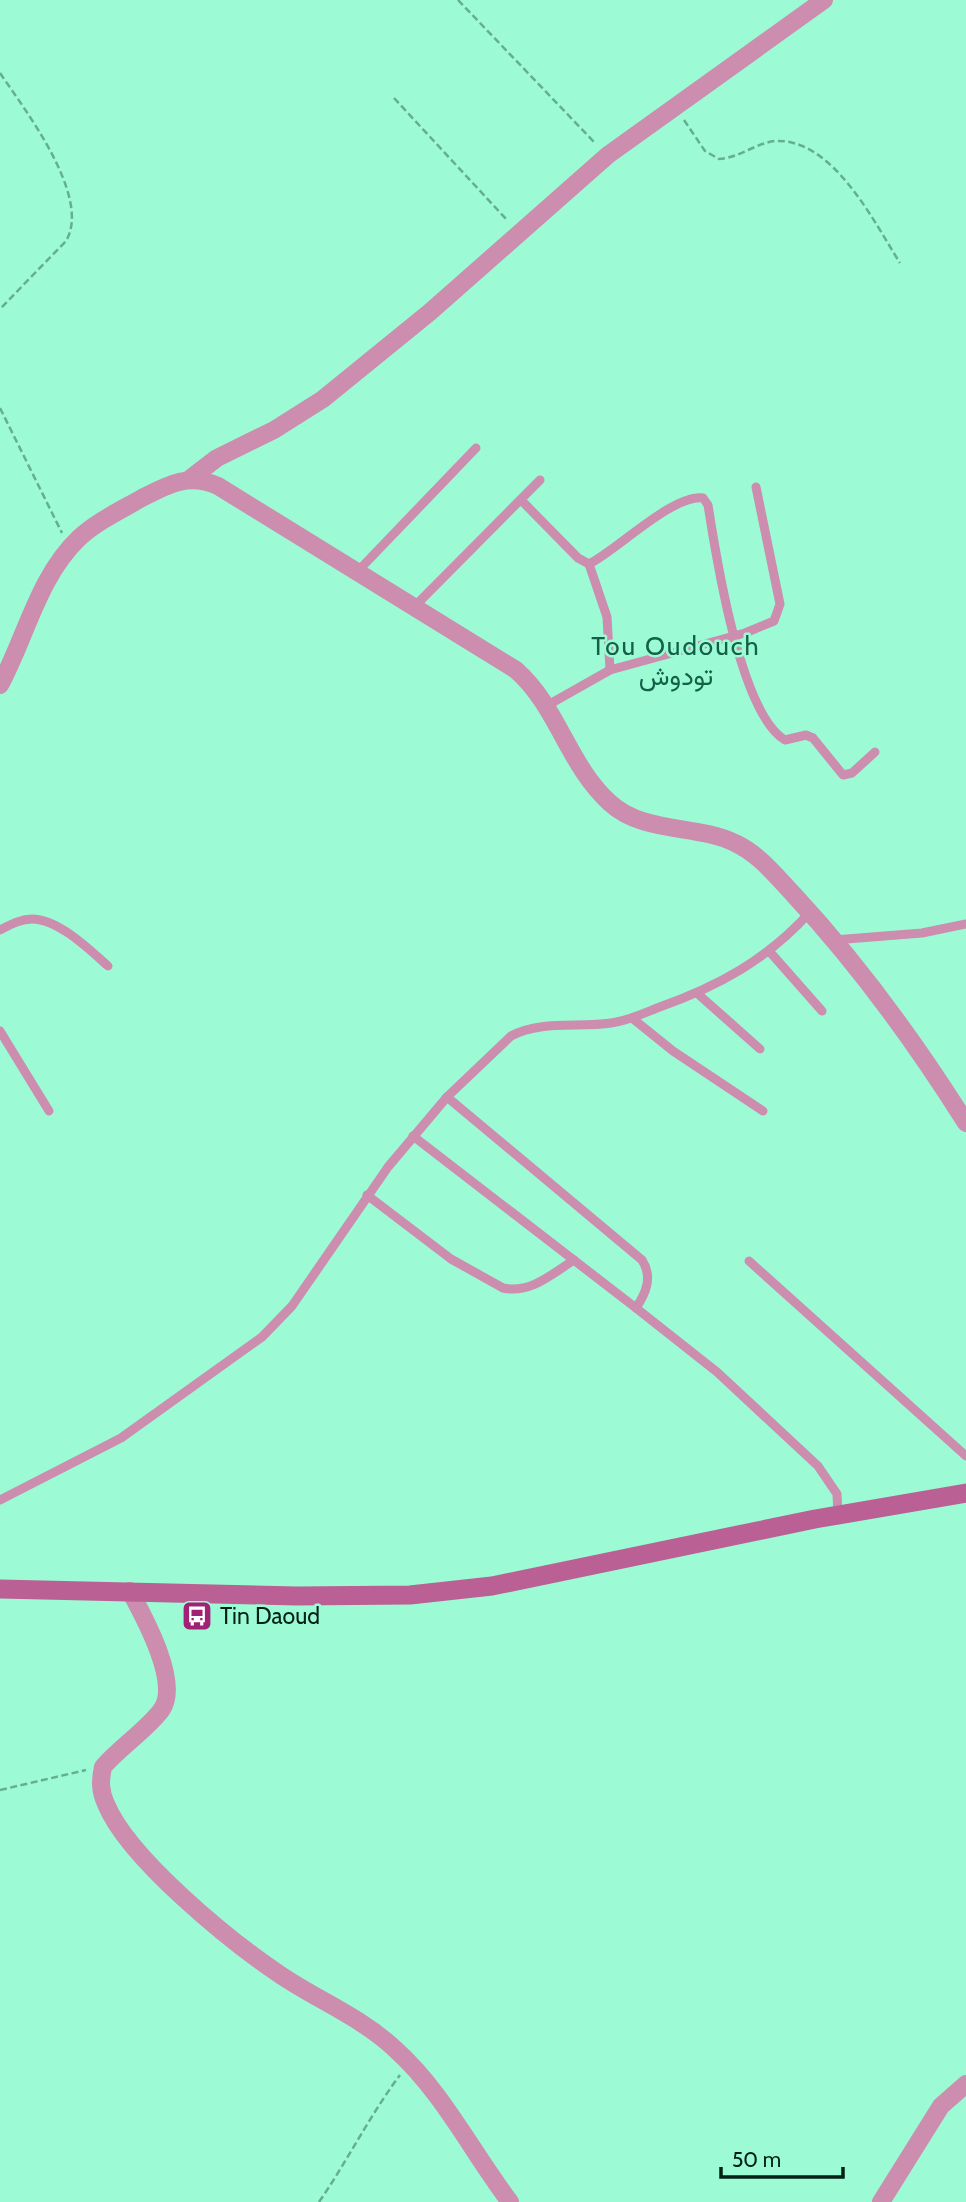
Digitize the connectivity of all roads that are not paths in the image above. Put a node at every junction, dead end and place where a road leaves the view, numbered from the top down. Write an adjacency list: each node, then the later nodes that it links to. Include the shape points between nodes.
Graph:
1 (824, 0): 3 (street, via 608,155 323,399)
2 (476, 448): 8 (lane)
3 (191, 478): 8 (street, via 233,493); 12 (street, via 128,506 80,537 47,584)
4 (540, 480): 6 (lane)
5 (756, 487): 10 (lane, via 780,609 770,624)
6 (521, 500): 7 (lane); 9 (lane)
7 (589, 564): 10 (lane, via 675,507 704,498); 11 (lane, via 607,617)
8 (358, 572): 9 (street)
9 (414, 607): 13 (street, via 516,670)
10 (733, 636): 11 (lane); 14 (lane, via 761,708 783,739 813,738 845,776)
11 (610, 670): 13 (lane)
12 (0, 685)
13 (548, 705): 15 (street, via 575,759 612,805 650,822 735,842 765,863)
14 (875, 752)
15 (810, 912): 18 (street); 19 (lane)
16 (966, 925): 18 (lane)
17 (0, 930): 20 (lane, via 36,919 61,930)
18 (834, 940): 29 (street, via 900,1025)
19 (770, 952): 21 (lane); 22 (lane)
20 (108, 966)
21 (698, 994): 23 (lane); 25 (lane)
22 (822, 1011)
23 (632, 1018): 26 (lane, via 585,1027 523,1030 495,1049); 28 (lane)
24 (0, 1031): 27 (lane)
25 (760, 1049)
26 (447, 1097): 30 (lane); 34 (lane, via 642,1260 648,1280)
27 (49, 1111)
28 (763, 1111)
29 (966, 1123)
30 (413, 1136): 31 (lane); 32 (lane)
31 (367, 1195): 32 (lane, via 451,1259 503,1288 531,1286); 37 (lane, via 292,1306 262,1337 121,1438)
32 (574, 1260): 34 (lane)
33 (749, 1261): 35 (lane)
34 (636, 1308): 38 (lane, via 717,1371 818,1466 835,1488)
35 (966, 1456)
36 (966, 1493): 38 (main road)
37 (0, 1500)
38 (838, 1516): 40 (main road, via 492,1586 410,1595)
39 (0, 1589): 40 (main road)
40 (131, 1591): 42 (street, via 163,1667 167,1694 157,1716 103,1767 102,1793 111,1815 178,1891 243,1948 372,2030 408,2063)
41 (966, 2084): 43 (street, via 941,2106)
42 (510, 2202)
43 (881, 2202)

